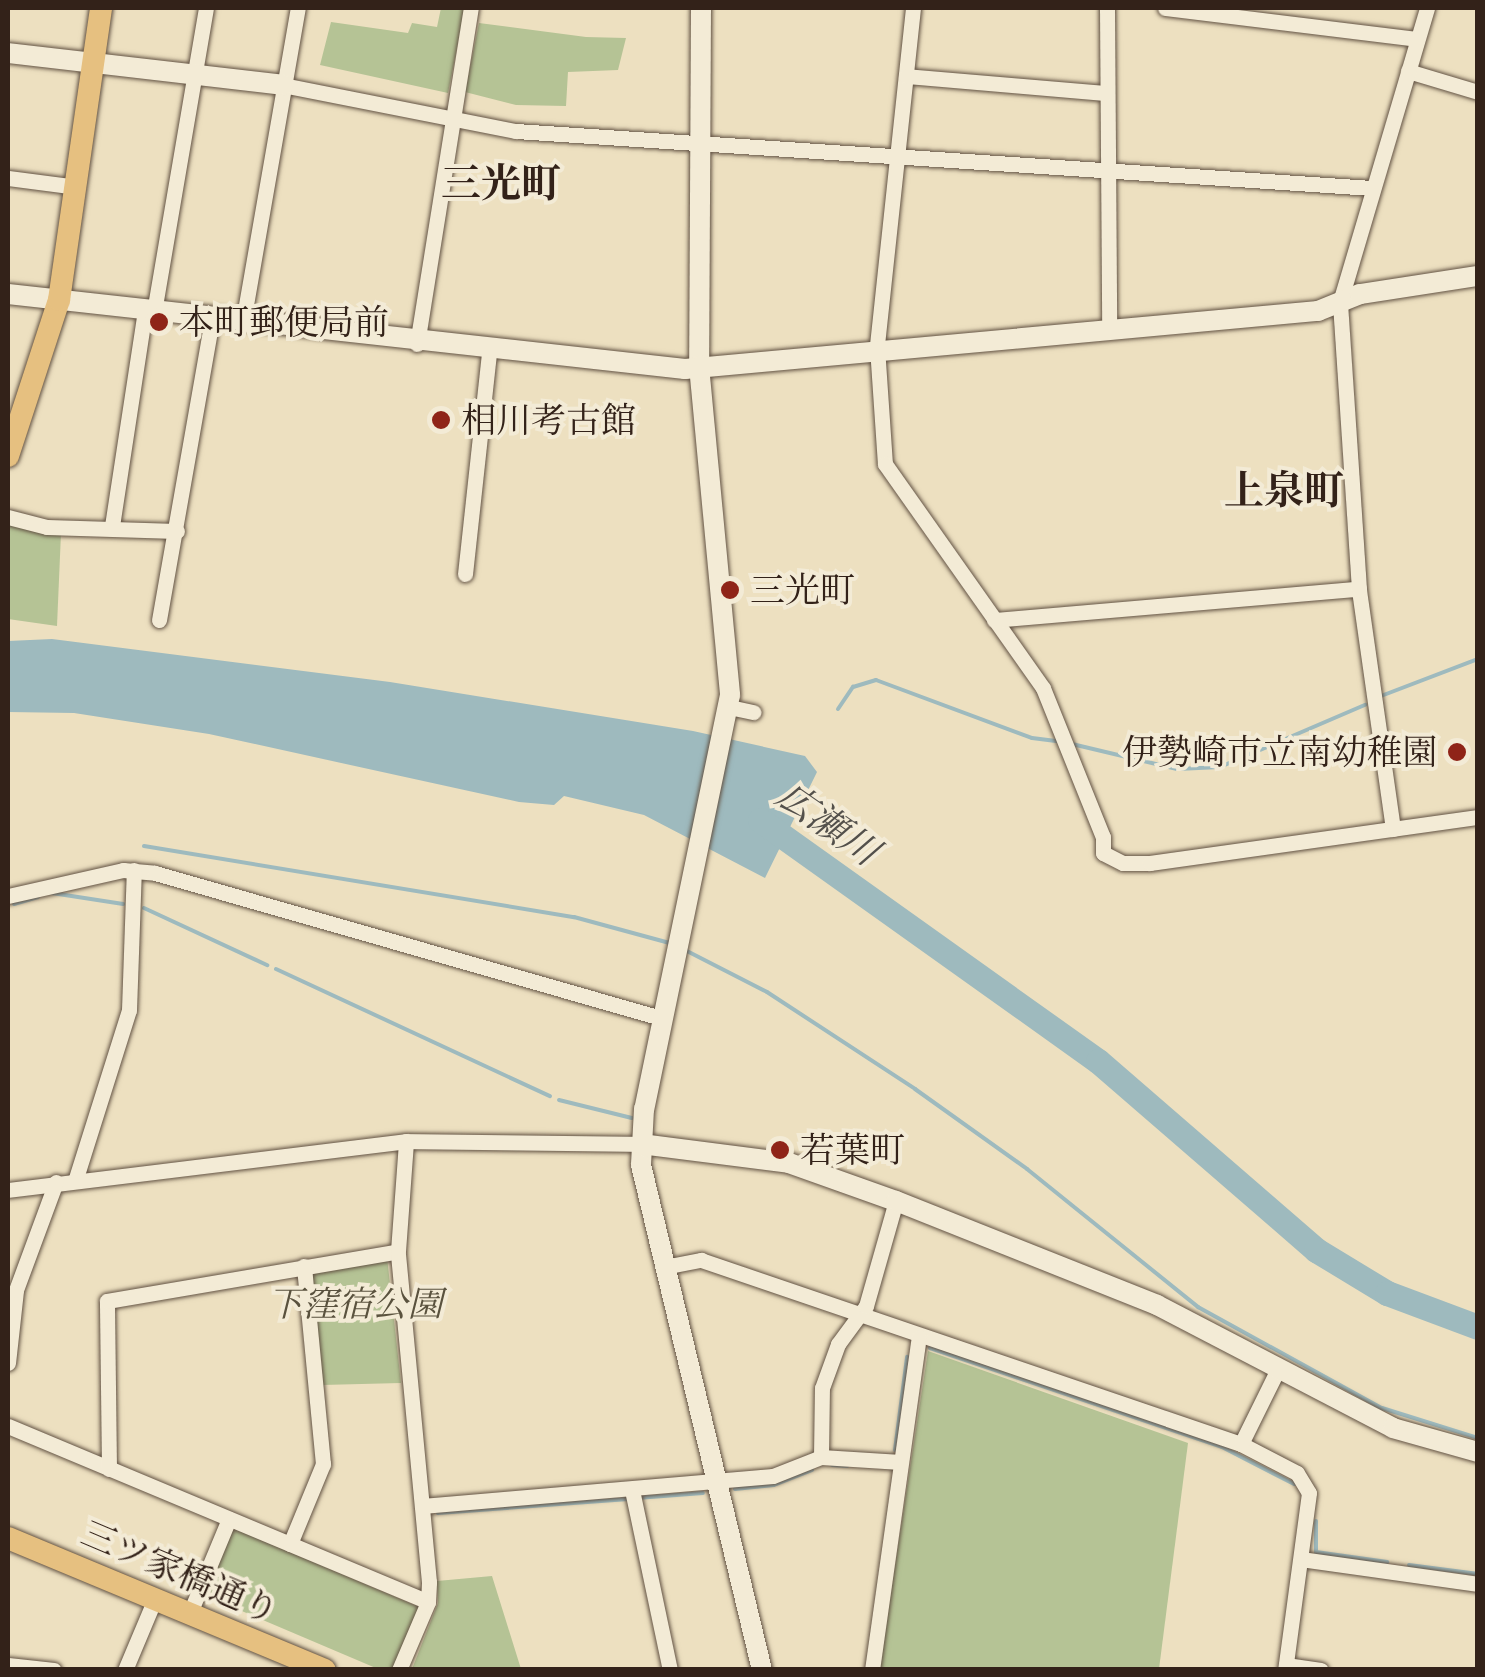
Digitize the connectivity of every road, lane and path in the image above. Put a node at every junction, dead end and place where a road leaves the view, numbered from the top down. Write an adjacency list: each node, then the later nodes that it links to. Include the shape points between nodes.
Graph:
1 (100, 8): 12 (main road)
2 (206, 8): 14 (street)
3 (298, 8): 16 (street)
4 (471, 8): 19 (street)
5 (702, 8): 20 (street)
6 (913, 8): 15 (street)
7 (1107, 8): 18 (street)
8 (1165, 8): 10 (street)
9 (1427, 8): 10 (street)
10 (1417, 39): 13 (street)
11 (8, 52): 12 (street)
12 (94, 63): 14 (street); 24 (main road)
13 (1408, 71): 17 (street); 25 (street)
14 (194, 75): 16 (street); 30 (street)
15 (906, 76): 18 (street); 21 (street)
16 (283, 85): 19 (street); 32 (street)
17 (1478, 92)
18 (1106, 93): 22 (street)
19 (451, 119): 20 (street); 34 (street)
20 (700, 146): 21 (street); 37 (street)
21 (897, 161): 22 (street); 35 (street)
22 (1106, 173): 25 (street); 33 (street)
23 (8, 178): 24 (street)
24 (77, 186): 28 (main road)
25 (1371, 188): 29 (street)
26 (1478, 276): 29 (street)
27 (8, 294): 28 (street)
28 (59, 300): 30 (street); 38 (main road)
29 (1340, 302): 33 (street, via 1318,311); 43 (street)
30 (150, 311): 31 (street); 40 (street)
31 (212, 319): 32 (street); 41 (street)
32 (243, 322): 34 (street)
33 (1108, 330): 35 (street)
34 (416, 344): 36 (street)
35 (876, 346): 37 (street); 45 (street, via 888,474)
36 (489, 352): 37 (street); 42 (street)
37 (700, 366): 46 (street)
38 (8, 456)
39 (8, 518): 40 (street, via 47,527)
40 (112, 526): 41 (street)
41 (178, 531): 44 (street)
42 (464, 574)
43 (1359, 589): 45 (street); 49 (street)
44 (159, 620)
45 (994, 620): 49 (street, via 1043,688 1103,852 1116,860 1150,864)
46 (728, 712): 47 (street); 52 (street)
47 (753, 712)
48 (1478, 817): 49 (street)
49 (1393, 829)
50 (134, 870): 51 (street); 52 (street); 55 (street, via 129,1010)
51 (8, 896)
52 (661, 1018): 54 (street)
53 (406, 1142): 54 (street); 55 (street); 59 (street)
54 (641, 1144): 58 (street, via 789,1163); 61 (street)
55 (76, 1178): 56 (street)
56 (56, 1182): 57 (street); 64 (street, via 16,1290)
57 (8, 1190)
58 (896, 1201): 62 (street); 65 (street, via 1157,1304)
59 (398, 1251): 60 (street); 74 (street)
60 (304, 1266): 71 (street, via 107,1301); 77 (street, via 323,1464)
61 (664, 1267): 62 (street, via 701,1260); 72 (street)
62 (860, 1315): 63 (street); 69 (street, via 838,1344 822,1388)
63 (920, 1337): 67 (street); 70 (street)
64 (8, 1363)
65 (1278, 1369): 67 (street); 68 (street, via 1393,1428)
66 (8, 1426): 71 (street)
67 (1241, 1444): 78 (street, via 1308,1482)
68 (1478, 1452)
69 (821, 1457): 70 (street); 72 (street, via 773,1476)
70 (901, 1462): 91 (street)
71 (109, 1470): 75 (street)
72 (715, 1482): 73 (street); 90 (street)
73 (632, 1490): 74 (street); 89 (street)
74 (422, 1506): 81 (street)
75 (230, 1519): 77 (street); 82 (street)
76 (8, 1538): 80 (main road, 三ツ家橋通り)
77 (290, 1544): 81 (street)
78 (1301, 1559): 79 (street); 84 (street)
79 (1478, 1584)
80 (154, 1601): 82 (main road, 三ツ家橋通り); 86 (street)
81 (428, 1602): 88 (street)
82 (189, 1615): 87 (main road, 三ツ家橋通り)
83 (8, 1665): 85 (street)
84 (1286, 1667): 92 (street)
85 (54, 1670)
86 (125, 1670)
87 (325, 1670)
88 (398, 1670)
89 (670, 1670)
90 (762, 1670)
91 (872, 1670)
92 (1322, 1670)

